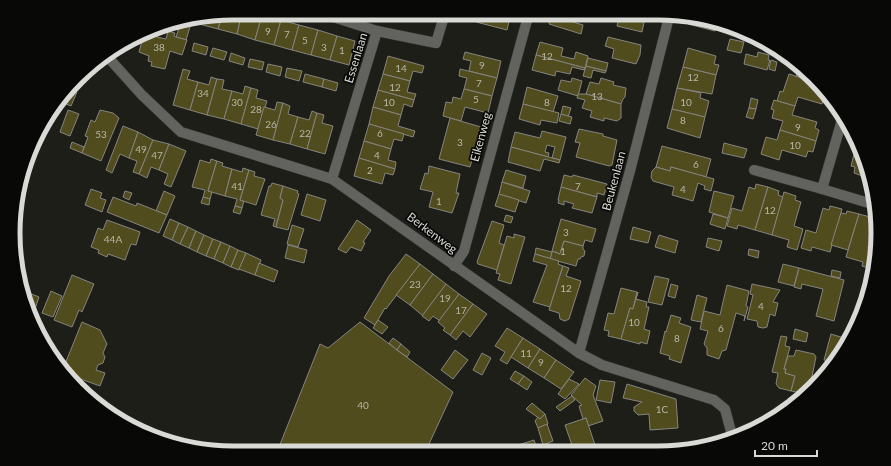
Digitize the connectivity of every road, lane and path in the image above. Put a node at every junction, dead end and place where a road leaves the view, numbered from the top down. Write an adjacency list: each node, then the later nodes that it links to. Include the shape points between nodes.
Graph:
1 (343, 20): 5 (street)
2 (443, 20): 5 (street, Essenlaan, via 436,43)
3 (527, 20): 12 (street, Eikenweg, via 464,251)
4 (668, 20): 13 (street, Beukenlaan, via 630,171)
5 (377, 31): 9 (street, Essenlaan)
6 (110, 59): 9 (street, Berkenweg, via 141,94 181,132)
7 (841, 125): 10 (street)
8 (754, 170): 10 (street)
9 (332, 179): 12 (street, Berkenweg)
10 (822, 189): 11 (street)
11 (869, 203)
12 (454, 266): 13 (street, Berkenweg)
13 (579, 353): 14 (street, Berkenweg, via 602,365 714,400 724,409)
14 (731, 433)

